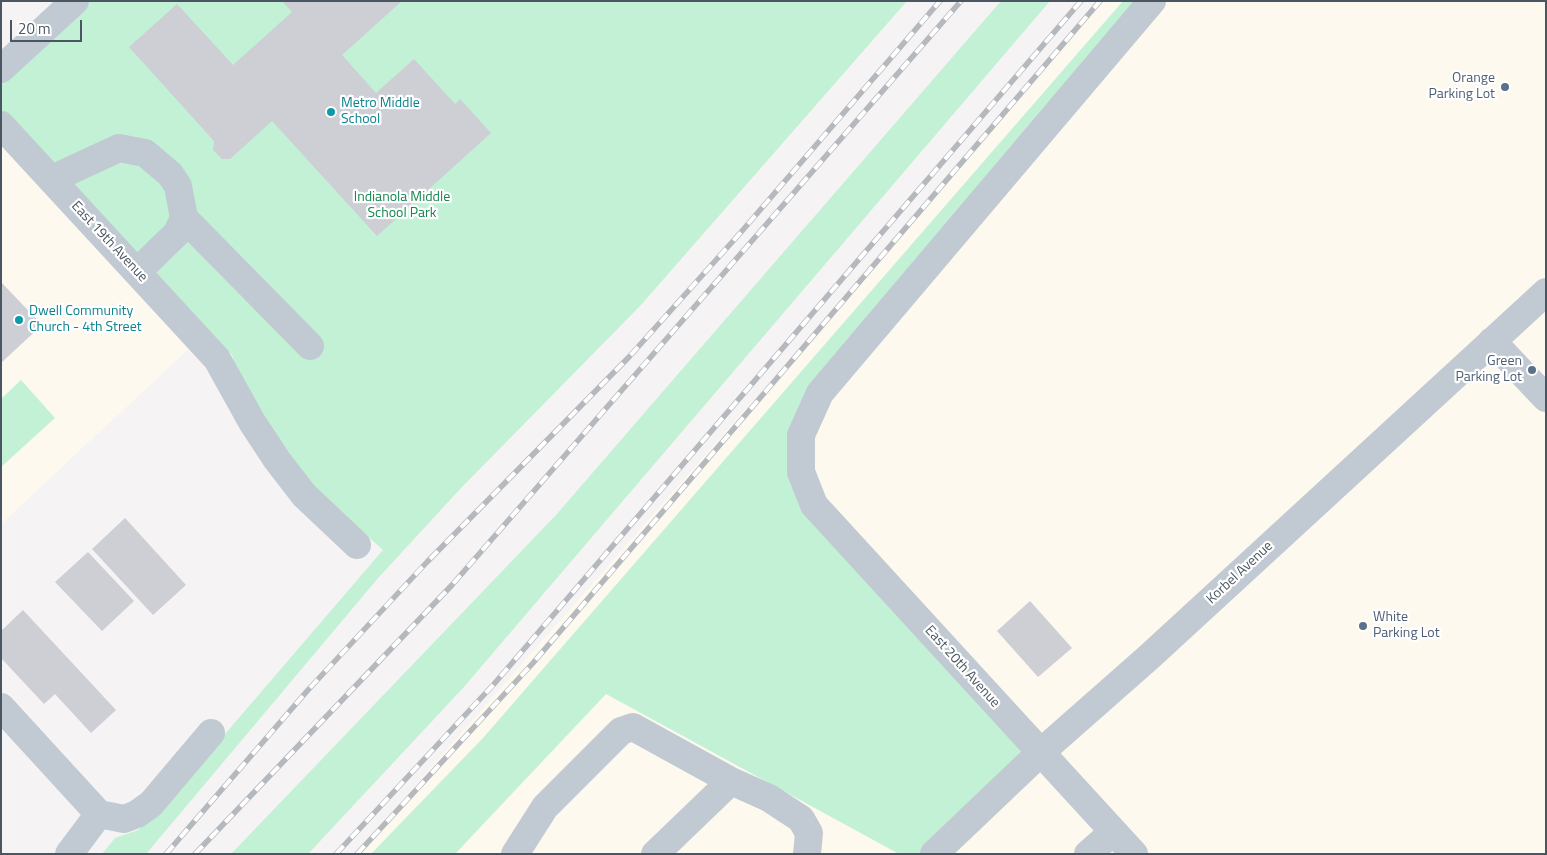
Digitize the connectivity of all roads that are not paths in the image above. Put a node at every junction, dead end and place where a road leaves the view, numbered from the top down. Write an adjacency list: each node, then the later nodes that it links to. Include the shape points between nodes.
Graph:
1 (74, 1): 3 (street)
2 (1152, 1): 15 (street, East 20th Avenue, via 820,393 801,435 801,472 814,505)
3 (1, 69)
4 (1, 125): 5 (street, East 19th Avenue)
5 (52, 179): 6 (street, via 119,148 131,149 144,153 170,174 178,186); 7 (street, East 19th Avenue)
6 (184, 218): 7 (street, via 177,233); 10 (street)
7 (137, 272): 12 (street, East 19th Avenue, via 217,359 252,422 304,495)
8 (1546, 292): 9 (street, Korbel Avenue)
9 (1492, 341): 11 (street); 15 (street, Korbel Avenue)
10 (310, 346)
11 (1546, 398)
12 (357, 545)
13 (1, 707): 17 (street)
14 (211, 733): 17 (street, via 151,804 138,814 124,819)
15 (1040, 753): 18 (street, East 20th Avenue); 23 (street, Korbel Avenue)
16 (731, 781): 20 (street, via 633,727 621,731 545,807); 21 (street); 22 (street, via 769,798 801,819 809,832)
17 (100, 814): 19 (street)
18 (1113, 832): 24 (street); 25 (street, East 20th Avenue)
19 (69, 854)
20 (515, 854)
21 (655, 854)
22 (807, 854)
23 (934, 854)
24 (1088, 854)
25 (1134, 854)

